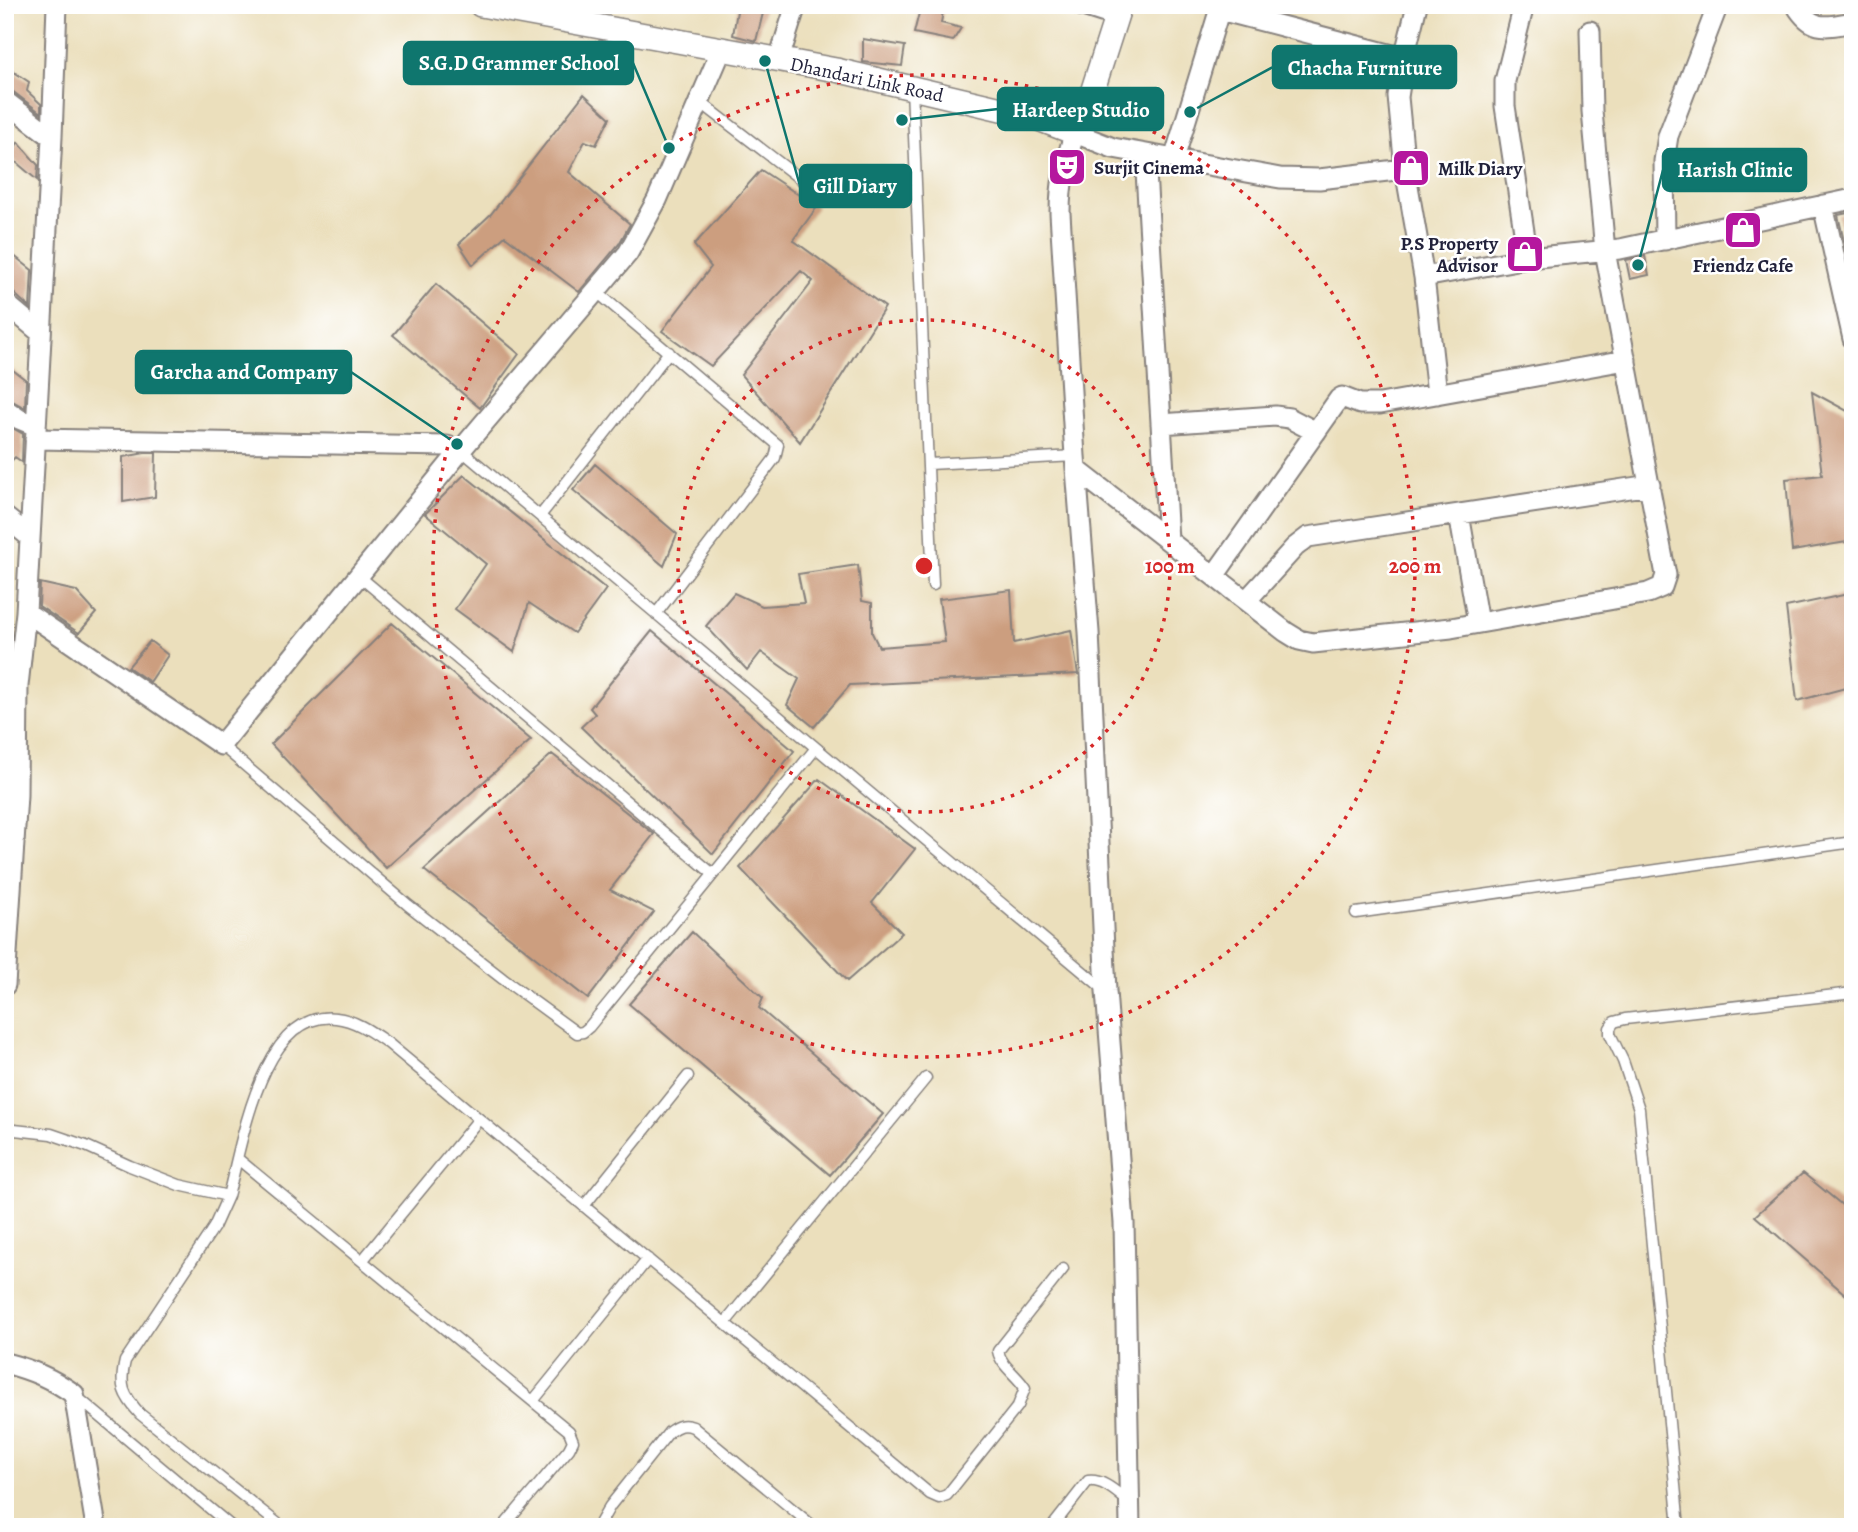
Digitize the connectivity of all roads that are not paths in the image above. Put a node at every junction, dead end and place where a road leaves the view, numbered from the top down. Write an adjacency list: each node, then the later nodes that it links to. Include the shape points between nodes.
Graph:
1 (57, 5): 21 (street)
2 (481, 5): 9 (street, Dhandari Link Road)
3 (796, 5): 16 (street)
4 (1080, 5): 11 (street)
5 (1417, 5): 15 (street)
6 (1524, 5): 30 (street, via 1505,81 1505,106)
7 (1718, 5): 28 (street, via 1668,136)
8 (1796, 5): 12 (street, via 1804,19 1817,26)
9 (505, 7): 14 (street, Dhandari Link Road)
10 (1220, 8): 15 (street); 23 (street)
11 (1118, 11): 20 (street)
12 (1853, 22)
13 (1590, 31): 29 (street)
14 (721, 51): 16 (street, Dhandari Link Road); 19 (street)
15 (1404, 58): 24 (street, via 1398,97)
16 (779, 59): 17 (street, Dhandari Link Road)
17 (912, 88): 20 (street, Dhandari Link Road, via 1031,116); 45 (lane)
18 (5, 101): 21 (street)
19 (699, 101): 25 (lane); 32 (street, via 641,232)
20 (1075, 133): 22 (street); 44 (street, via 1060,187)
21 (52, 137): 34 (street)
22 (1145, 155): 23 (street); 40 (street)
23 (1174, 159): 24 (street, via 1280,178 1319,179)
24 (1405, 169): 31 (street)
25 (821, 194)
26 (1853, 199): 27 (street)
27 (1823, 205): 28 (street); 35 (street)
28 (1665, 240): 29 (street)
29 (1605, 251): 30 (street); 37 (street)
30 (1528, 258): 31 (street)
31 (1424, 277): 38 (street)
32 (597, 292): 36 (lane); 43 (street)
33 (5, 303): 34 (street)
34 (41, 333): 42 (street)
35 (1853, 339)
36 (669, 352): 48 (lane); 57 (lane, via 775,441 778,452)
37 (1626, 360): 38 (street); 46 (street)
38 (1437, 394): 41 (street, via 1371,405 1342,397)
39 (5, 409): 42 (street)
40 (1161, 424): 41 (street, via 1275,416); 51 (street)
41 (1315, 432): 53 (street)
42 (36, 433): 43 (street); 50 (street)
43 (461, 450): 48 (lane); 52 (street)
44 (1075, 463): 45 (lane); 51 (street); 67 (street, via 1089,632)
45 (929, 464): 54 (lane)
46 (1650, 485): 47 (street); 58 (street, via 1667,575 1662,587)
47 (1459, 514): 55 (street, via 1308,537); 58 (street)
48 (540, 516): 57 (lane)
49 (5, 517): 50 (street)
50 (30, 537): 56 (street)
51 (1168, 540): 53 (street)
52 (359, 576): 60 (street); 64 (lane)
53 (1214, 576): 55 (street)
54 (933, 585)
55 (1246, 601): 58 (street, via 1299,640 1313,643)
56 (26, 612): 59 (street); 60 (street)
57 (656, 614): 61 (lane)
58 (1478, 623)
59 (11, 681): 62 (street)
60 (221, 745): 64 (lane, via 408,905 577,1032 589,1027)
61 (816, 748): 64 (lane); 67 (lane)
62 (10, 832): 66 (street)
63 (1853, 842): 65 (lane)
64 (713, 874)
65 (1356, 913)
66 (5, 985)
67 (1106, 991): 83 (street, via 1124,1223)
68 (1853, 993): 92 (lane, via 1625,1019 1610,1028 1639,1109)
69 (688, 1076): 75 (lane)
70 (926, 1078): 79 (lane)
71 (479, 1119): 73 (lane, via 362,1026 337,1018 316,1018 296,1027 275,1051 259,1086); 75 (lane); 77 (lane)
72 (5, 1129): 74 (lane, via 51,1134 179,1185)
73 (238, 1159): 74 (lane); 77 (lane)
74 (228, 1196): 86 (lane, via 214,1227 125,1361 121,1378 126,1398 139,1414)
75 (584, 1206): 76 (lane)
76 (648, 1259): 79 (lane); 82 (lane)
77 (362, 1261): 82 (lane)
78 (1063, 1269): 79 (lane, via 998,1351 1025,1388 1018,1406 947,1495 939,1498)
79 (725, 1323)
80 (5, 1363): 81 (street, via 34,1370)
81 (74, 1394): 84 (street); 85 (lane)
82 (533, 1401): 87 (lane, via 569,1431 573,1441)
83 (1129, 1502): 90 (lane, via 1104,1484 1088,1480); 91 (street)
84 (96, 1527)
85 (232, 1527)
86 (282, 1527)
87 (503, 1527)
88 (598, 1527): 89 (lane, via 669,1432 685,1424)
89 (814, 1527)
90 (1052, 1527)
91 (1130, 1527)
92 (1679, 1527)

